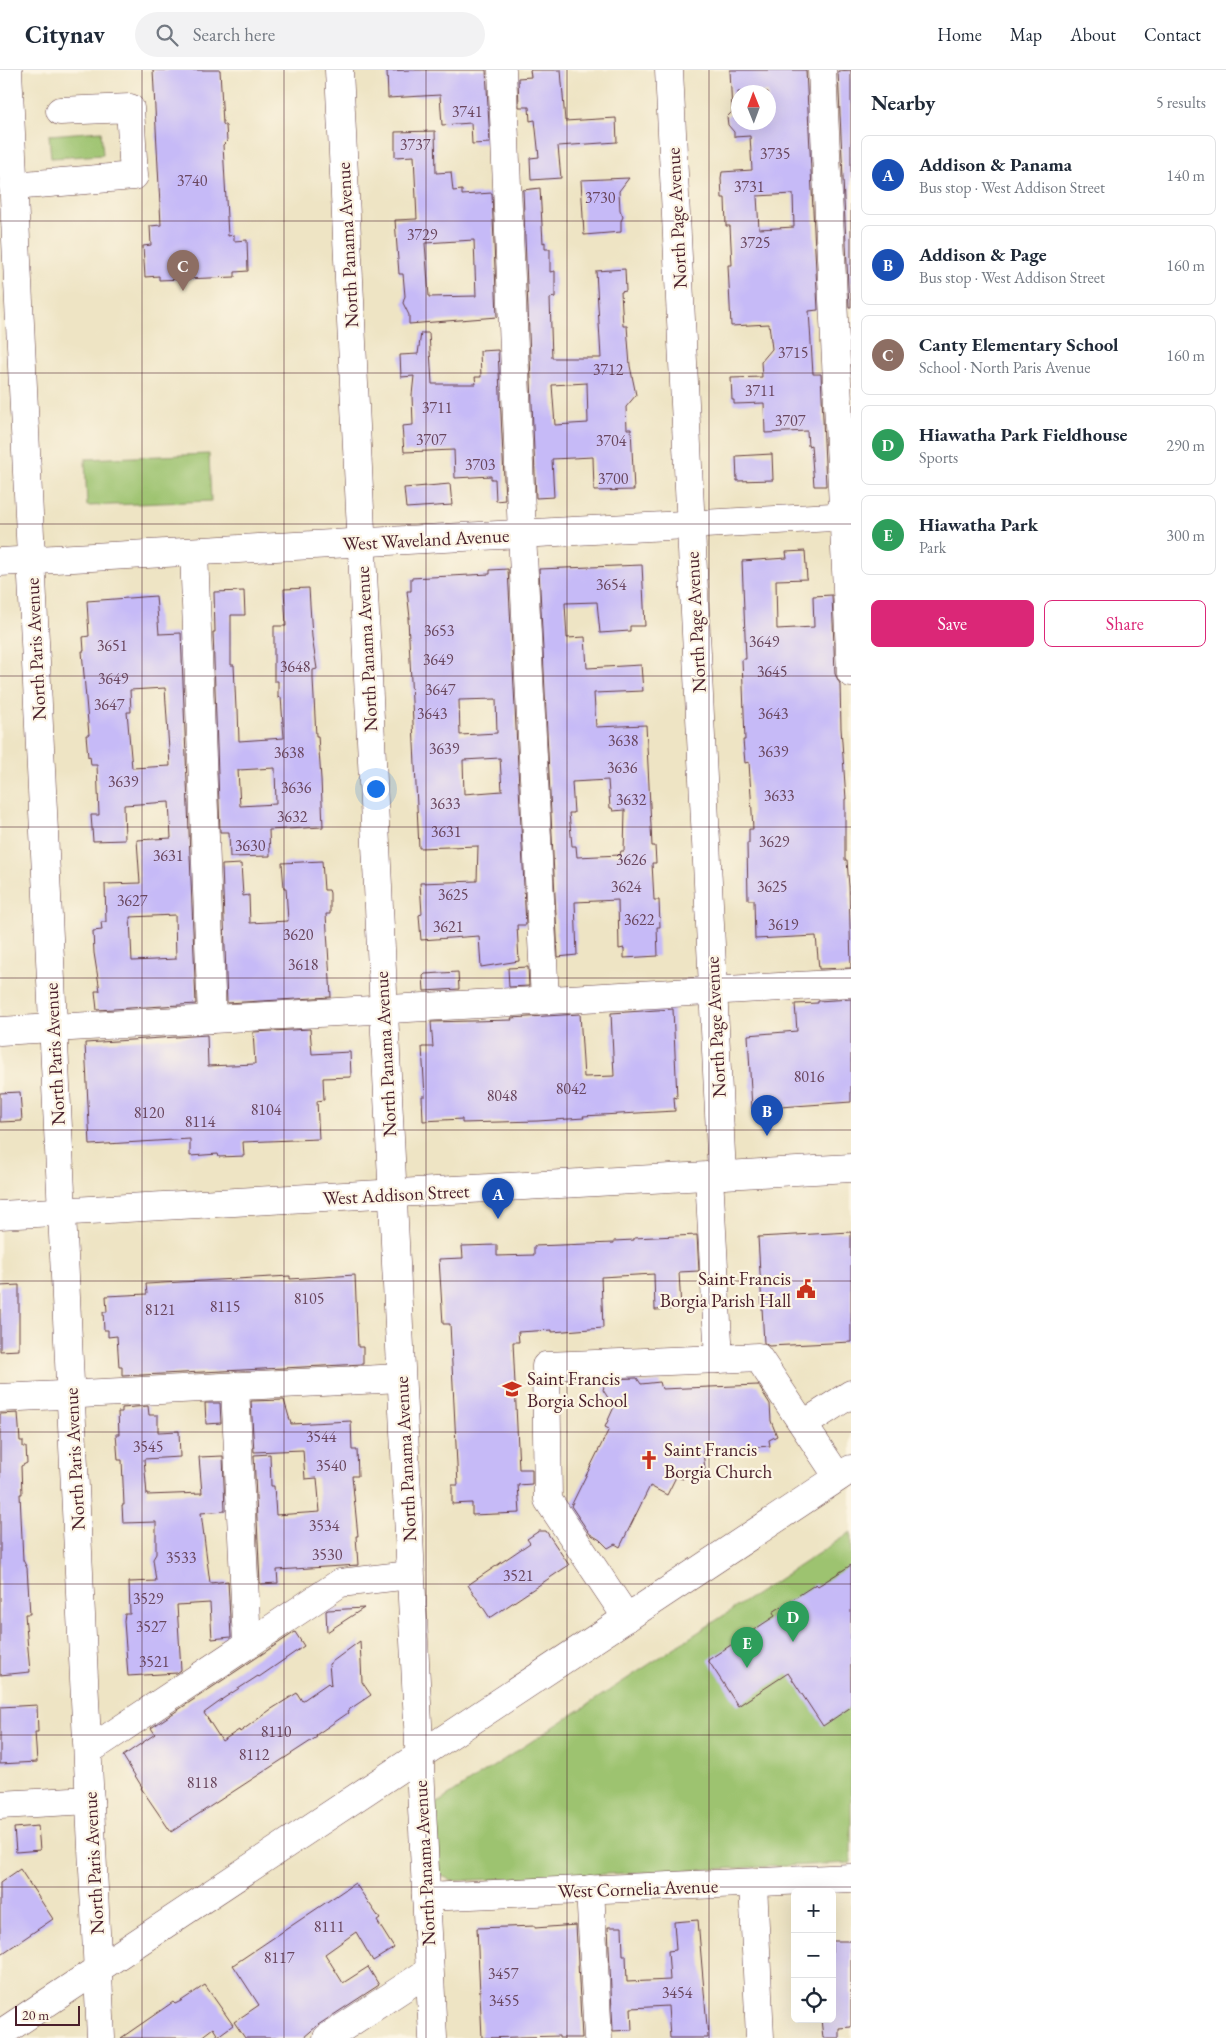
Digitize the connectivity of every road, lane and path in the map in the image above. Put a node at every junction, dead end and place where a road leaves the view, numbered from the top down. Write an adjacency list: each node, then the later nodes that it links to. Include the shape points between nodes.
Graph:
1 (8, 70): 7 (street, North Paris Avenue)
2 (339, 70): 11 (street, North Panama Avenue)
3 (502, 70): 10 (street)
4 (669, 70): 9 (street, North Page Avenue)
5 (822, 70): 8 (street)
6 (60, 111): 7 (street, via 130,108 134,176)
7 (13, 186): 13 (street, North Paris Avenue)
8 (847, 517): 9 (street, West Waveland Avenue); 15 (street)
9 (691, 525): 10 (street, West Waveland Avenue); 17 (street, North Page Avenue)
10 (522, 534): 11 (street, West Waveland Avenue); 18 (street)
11 (361, 543): 12 (street, West Waveland Avenue); 19 (street, North Panama Avenue)
12 (194, 552): 13 (street, West Waveland Avenue); 20 (street)
13 (31, 560): 14 (street, West Waveland Avenue); 21 (street, North Paris Avenue)
14 (0, 562)
15 (851, 673)
16 (851, 984): 17 (street)
17 (713, 991): 18 (street); 24 (street, North Page Avenue)
18 (545, 1000): 19 (street)
19 (383, 1009): 20 (street); 25 (street, North Panama Avenue)
20 (212, 1019): 21 (street)
21 (53, 1028): 22 (street); 26 (street, North Paris Avenue)
22 (0, 1031)
23 (851, 1168): 24 (street, West Addison Street)
24 (716, 1175): 25 (street, West Addison Street); 28 (street, North Page Avenue)
25 (392, 1194): 26 (street, West Addison Street); 29 (street, North Panama Avenue)
26 (62, 1212): 27 (street, West Addison Street); 31 (street, North Paris Avenue)
27 (0, 1215)
28 (719, 1358): 34 (street, via 758,1357); 37 (street, via 546,1366 548,1500)
29 (401, 1378): 30 (street); 36 (street, North Panama Avenue)
30 (235, 1386): 31 (street); 38 (street)
31 (71, 1394): 33 (street); 39 (street, North Paris Avenue)
32 (851, 1394): 34 (street)
33 (0, 1398)
34 (804, 1424): 35 (street)
35 (845, 1473): 37 (street)
36 (410, 1574): 38 (street, via 340,1583); 40 (street, North Panama Avenue)
37 (627, 1618): 40 (street)
38 (247, 1643): 39 (street)
39 (88, 1750): 41 (street, North Paris Avenue)
40 (419, 1756): 46 (street, North Panama Avenue); 47 (street)
41 (90, 1800): 42 (street); 47 (street, North Paris Avenue)
42 (0, 1805)
43 (851, 1878): 44 (street, West Cornelia Avenue)
44 (752, 1883): 45 (street, West Cornelia Avenue); 54 (street)
45 (590, 1890): 46 (street, West Cornelia Avenue); 53 (street)
46 (426, 1897): 48 (street, North Panama Avenue)
47 (98, 1970): 49 (street); 50 (street, North Paris Avenue)
48 (430, 1971): 51 (street); 52 (street, North Panama Avenue)
49 (0, 2034)
50 (101, 2038)
51 (328, 2038)
52 (433, 2038)
53 (598, 2038)
54 (760, 2038)

